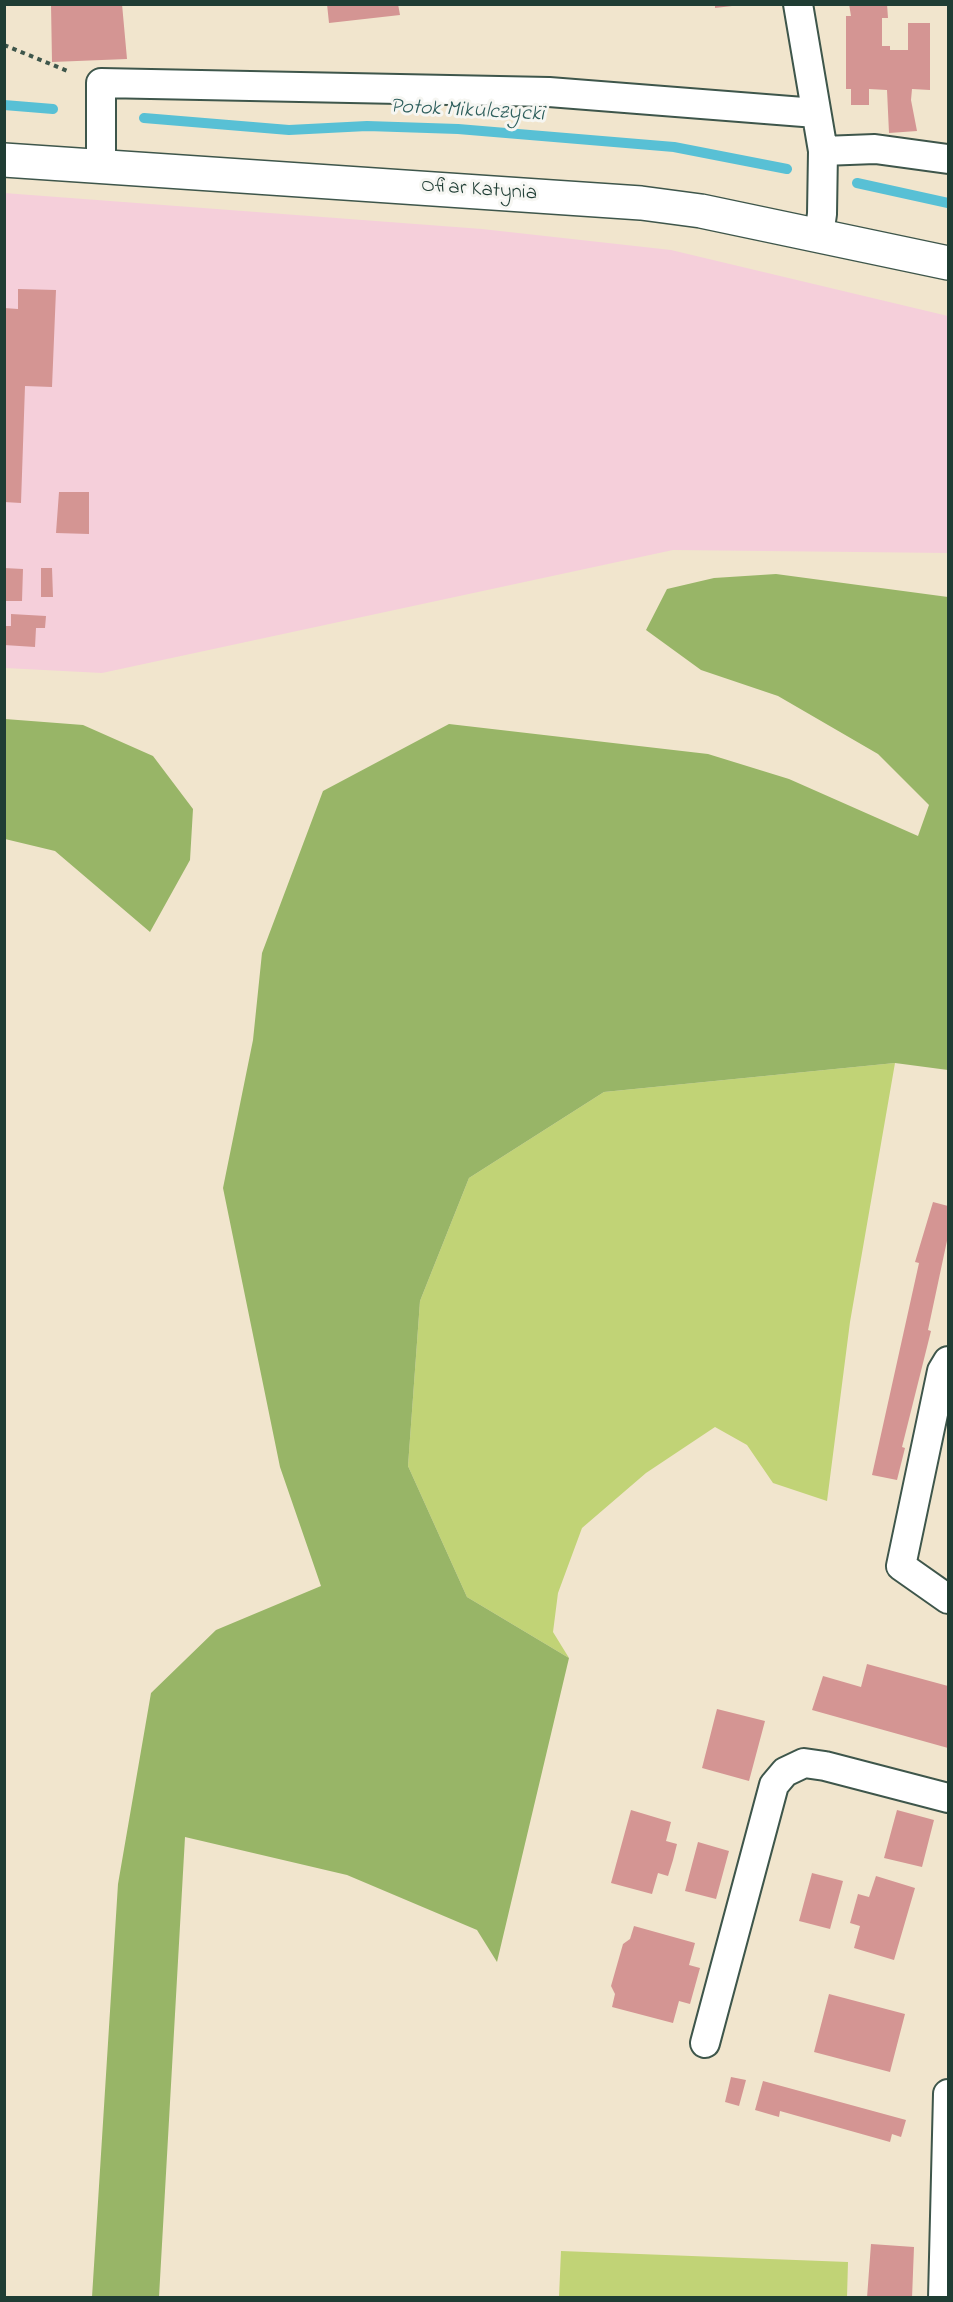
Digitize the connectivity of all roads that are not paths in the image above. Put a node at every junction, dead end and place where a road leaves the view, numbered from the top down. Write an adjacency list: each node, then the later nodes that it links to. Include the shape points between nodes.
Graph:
1 (798, 4): 2 (street)
2 (816, 113): 3 (street); 6 (street, via 549,92 100,82)
3 (823, 151): 4 (street, via 875,149); 7 (street)
4 (948, 159)
5 (4, 160): 6 (street, Ofiar Katynia)
6 (101, 166): 7 (street, Ofiar Katynia, via 641,202)
7 (819, 235): 8 (street, Ofiar Katynia)
8 (948, 263)
9 (948, 1361): 10 (street, via 942,1371 901,1566)
10 (948, 1599)
11 (948, 1798): 12 (street, via 825,1766 804,1763 785,1772 774,1785)
12 (705, 2043)
13 (948, 2094): 14 (street)
14 (943, 2298)

